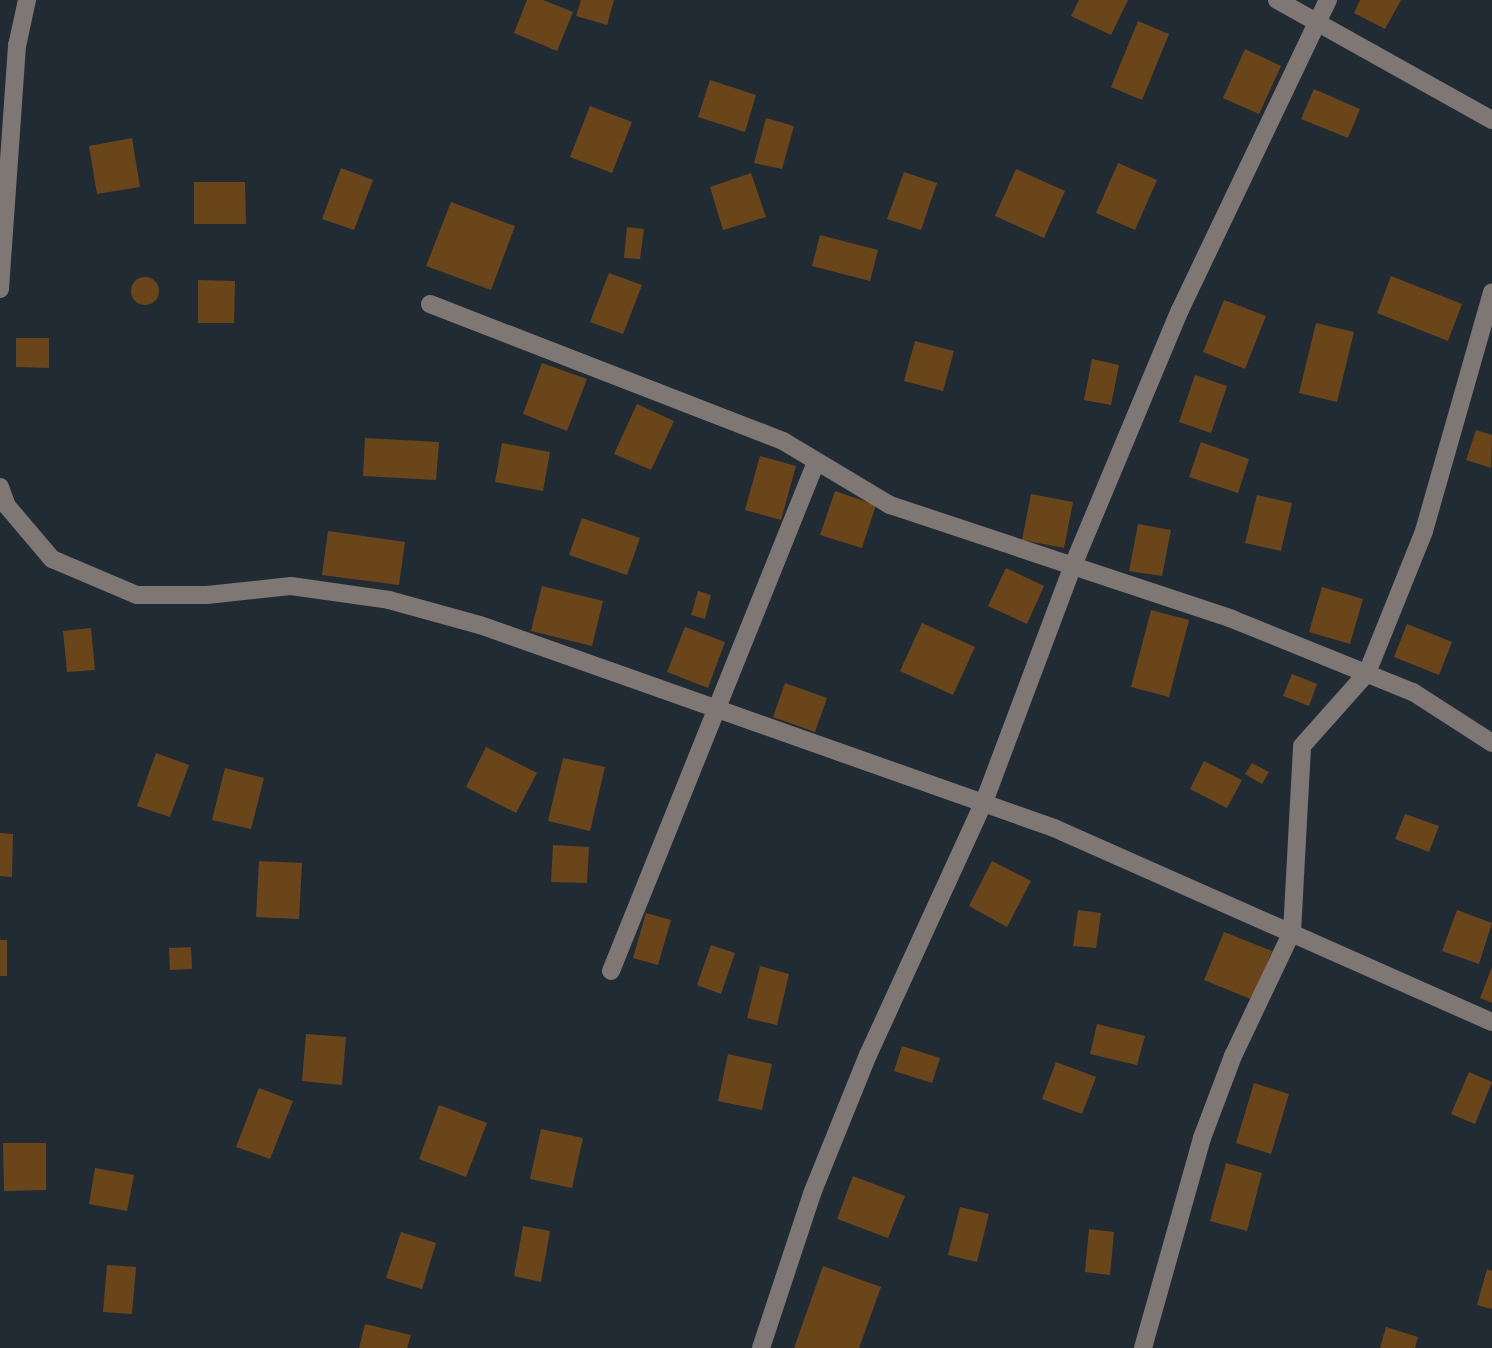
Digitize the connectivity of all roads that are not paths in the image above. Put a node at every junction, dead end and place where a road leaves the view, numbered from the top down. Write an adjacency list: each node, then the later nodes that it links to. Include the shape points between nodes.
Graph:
1 (27, 0): 6 (street, via 17,46)
2 (1277, 0): 4 (street)
3 (1328, 0): 4 (street)
4 (1318, 23): 5 (street); 11 (street, via 1180,310)
5 (1492, 120)
6 (0, 289)
7 (1492, 292): 12 (street, via 1424,531)
8 (430, 304): 9 (street, via 783,441)
9 (816, 462): 11 (street, via 890,505 1027,553); 13 (street)
10 (0, 487): 13 (street, via 7,506 52,559 137,595 207,595 291,586 389,600 480,625)
11 (1074, 563): 12 (street); 15 (street)
12 (1367, 673): 14 (street, via 1413,692); 16 (street, via 1302,746)
13 (716, 706): 15 (street); 17 (street)
14 (1492, 743)
15 (984, 802): 16 (street); 19 (street, via 863,1067 813,1191)
16 (1292, 932): 18 (street); 20 (street, via 1233,1056 1202,1138)
17 (611, 971)
18 (1492, 1023)
19 (761, 1348)
20 (1143, 1348)

